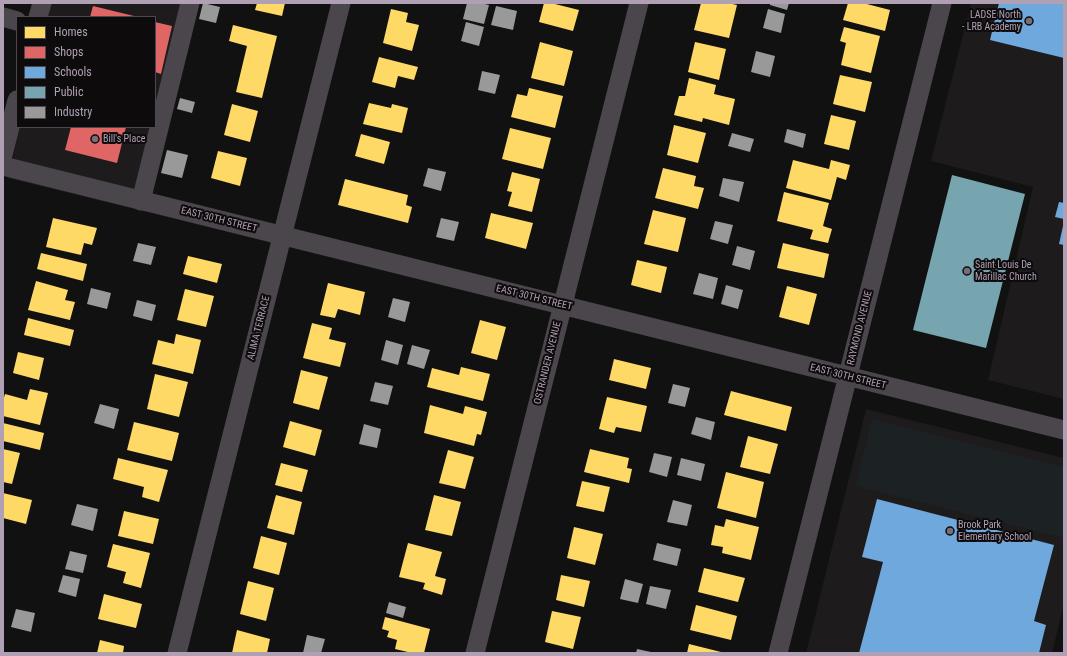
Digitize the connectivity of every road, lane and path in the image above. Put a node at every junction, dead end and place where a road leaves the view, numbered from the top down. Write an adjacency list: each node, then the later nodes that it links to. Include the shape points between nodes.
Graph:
1 (42, 3): 6 (street)
2 (190, 3): 12 (street)
3 (341, 3): 13 (street, ALIMA TERRACE)
4 (639, 3): 14 (street, OSTRANDER AVENUE)
5 (942, 3): 15 (street, RAYMOND AVENUE)
6 (38, 16)
7 (3, 17): 8 (street)
8 (16, 21)
9 (16, 104): 10 (street)
10 (3, 155)
11 (3, 166): 12 (street, EAST 30TH STREET)
12 (141, 201): 13 (street, EAST 30TH STREET)
13 (282, 236): 14 (street, EAST 30TH STREET); 17 (street, ALIMA TERRACE)
14 (563, 306): 15 (street, EAST 30TH STREET); 18 (street, OSTRANDER AVENUE)
15 (848, 376): 16 (street, EAST 30TH STREET); 19 (street, RAYMOND AVENUE)
16 (1064, 430)
17 (177, 653)
18 (475, 653)
19 (778, 653)

